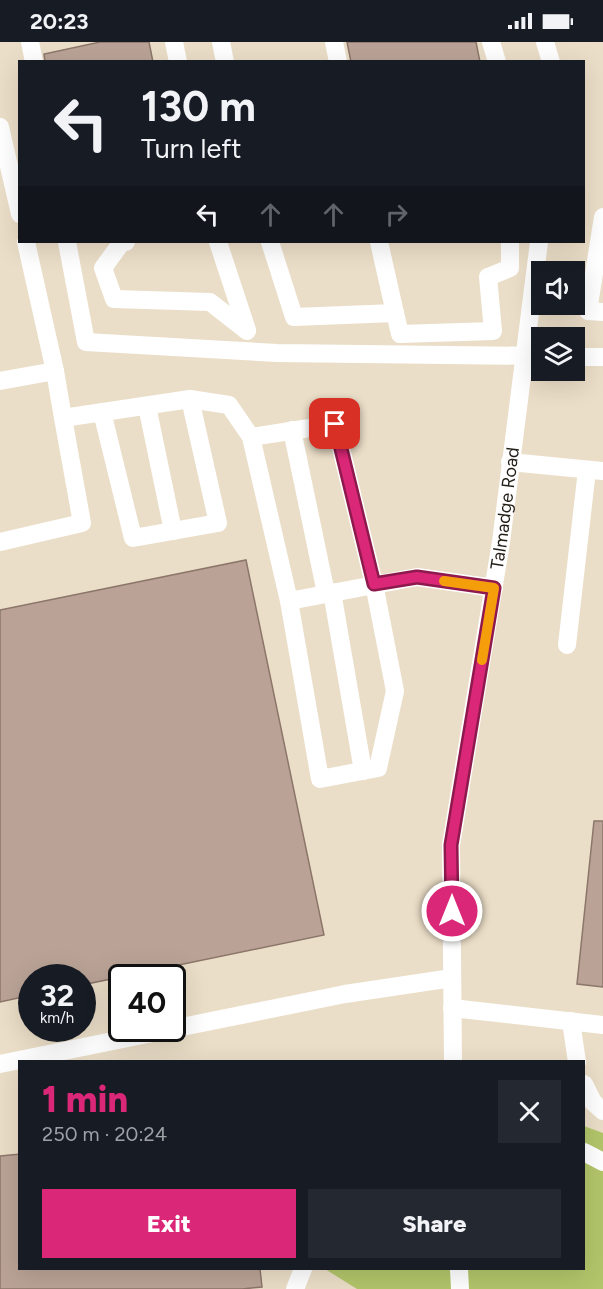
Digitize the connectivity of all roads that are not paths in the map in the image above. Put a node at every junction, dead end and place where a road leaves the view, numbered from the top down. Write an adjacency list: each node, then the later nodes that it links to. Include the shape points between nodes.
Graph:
1 (30, 42): 8 (street)
2 (174, 42): 9 (street)
3 (221, 42): 10 (street)
4 (334, 42): 11 (street)
5 (491, 42): 12 (street)
6 (545, 42): 13 (street)
7 (560, 42): 14 (street)
8 (34, 60)
9 (178, 60)
10 (225, 60)
11 (338, 60)
12 (496, 60)
13 (551, 60)
14 (558, 60)
15 (0, 127): 16 (street)
16 (18, 205)
17 (603, 217): 18 (street)
18 (601, 239): 27 (street, via 588,311)
19 (26, 243): 36 (street)
20 (67, 243): 31 (street, via 86,342)
21 (121, 243): 30 (street, via 103,268 114,299 210,302)
22 (218, 243): 30 (street)
23 (270, 243): 28 (street, via 294,317)
24 (379, 243): 28 (street)
25 (510, 243): 28 (street, via 510,268 488,276 493,331 400,334)
26 (539, 243): 29 (street, Talmadge Road)
27 (603, 312)
28 (395, 313)
29 (535, 327)
30 (247, 331): 31 (street)
31 (254, 352): 32 (street)
32 (531, 356)
33 (585, 357): 34 (street)
34 (603, 357)
35 (531, 365): 44 (street, Talmadge Road)
36 (55, 371): 37 (street); 41 (street)
37 (0, 381)
38 (190, 399): 39 (street); 43 (street, via 229,405); 46 (street, via 218,523)
39 (147, 406): 40 (street); 46 (street)
40 (102, 412): 41 (street); 46 (street, via 133,538)
41 (63, 418): 47 (street, via 82,523)
42 (292, 430): 43 (street); 48 (street, via 335,424); 50 (street)
43 (251, 436): 51 (street)
44 (510, 462): 45 (street); 49 (street, Talmadge Road)
45 (595, 471): 52 (street)
46 (173, 531)
47 (0, 542)
48 (374, 584): 49 (street, via 417,577); 50 (street); 53 (street, via 395,691 378,768)
49 (494, 588): 54 (street, Talmadge Road, via 451,845)
50 (329, 593): 51 (street); 53 (street)
51 (289, 601): 53 (street, via 320,779)
52 (567, 645)
53 (363, 771)
54 (452, 978): 55 (street, Talmadge Road); 58 (street, via 345,994)
55 (452, 1008): 56 (street); 62 (street, Talmadge Road)
56 (571, 1021): 57 (street); 63 (street)
57 (603, 1025)
58 (186, 1026)
59 (108, 1042): 61 (street)
60 (18, 1060): 64 (street)
61 (20, 1060)
62 (453, 1060)
63 (577, 1060)
64 (0, 1064)
65 (585, 1086): 66 (street)
66 (603, 1111)
67 (585, 1153): 68 (street)
68 (603, 1162)
69 (303, 1270): 71 (street)
70 (459, 1270): 72 (street)
71 (295, 1289)
72 (460, 1289)

